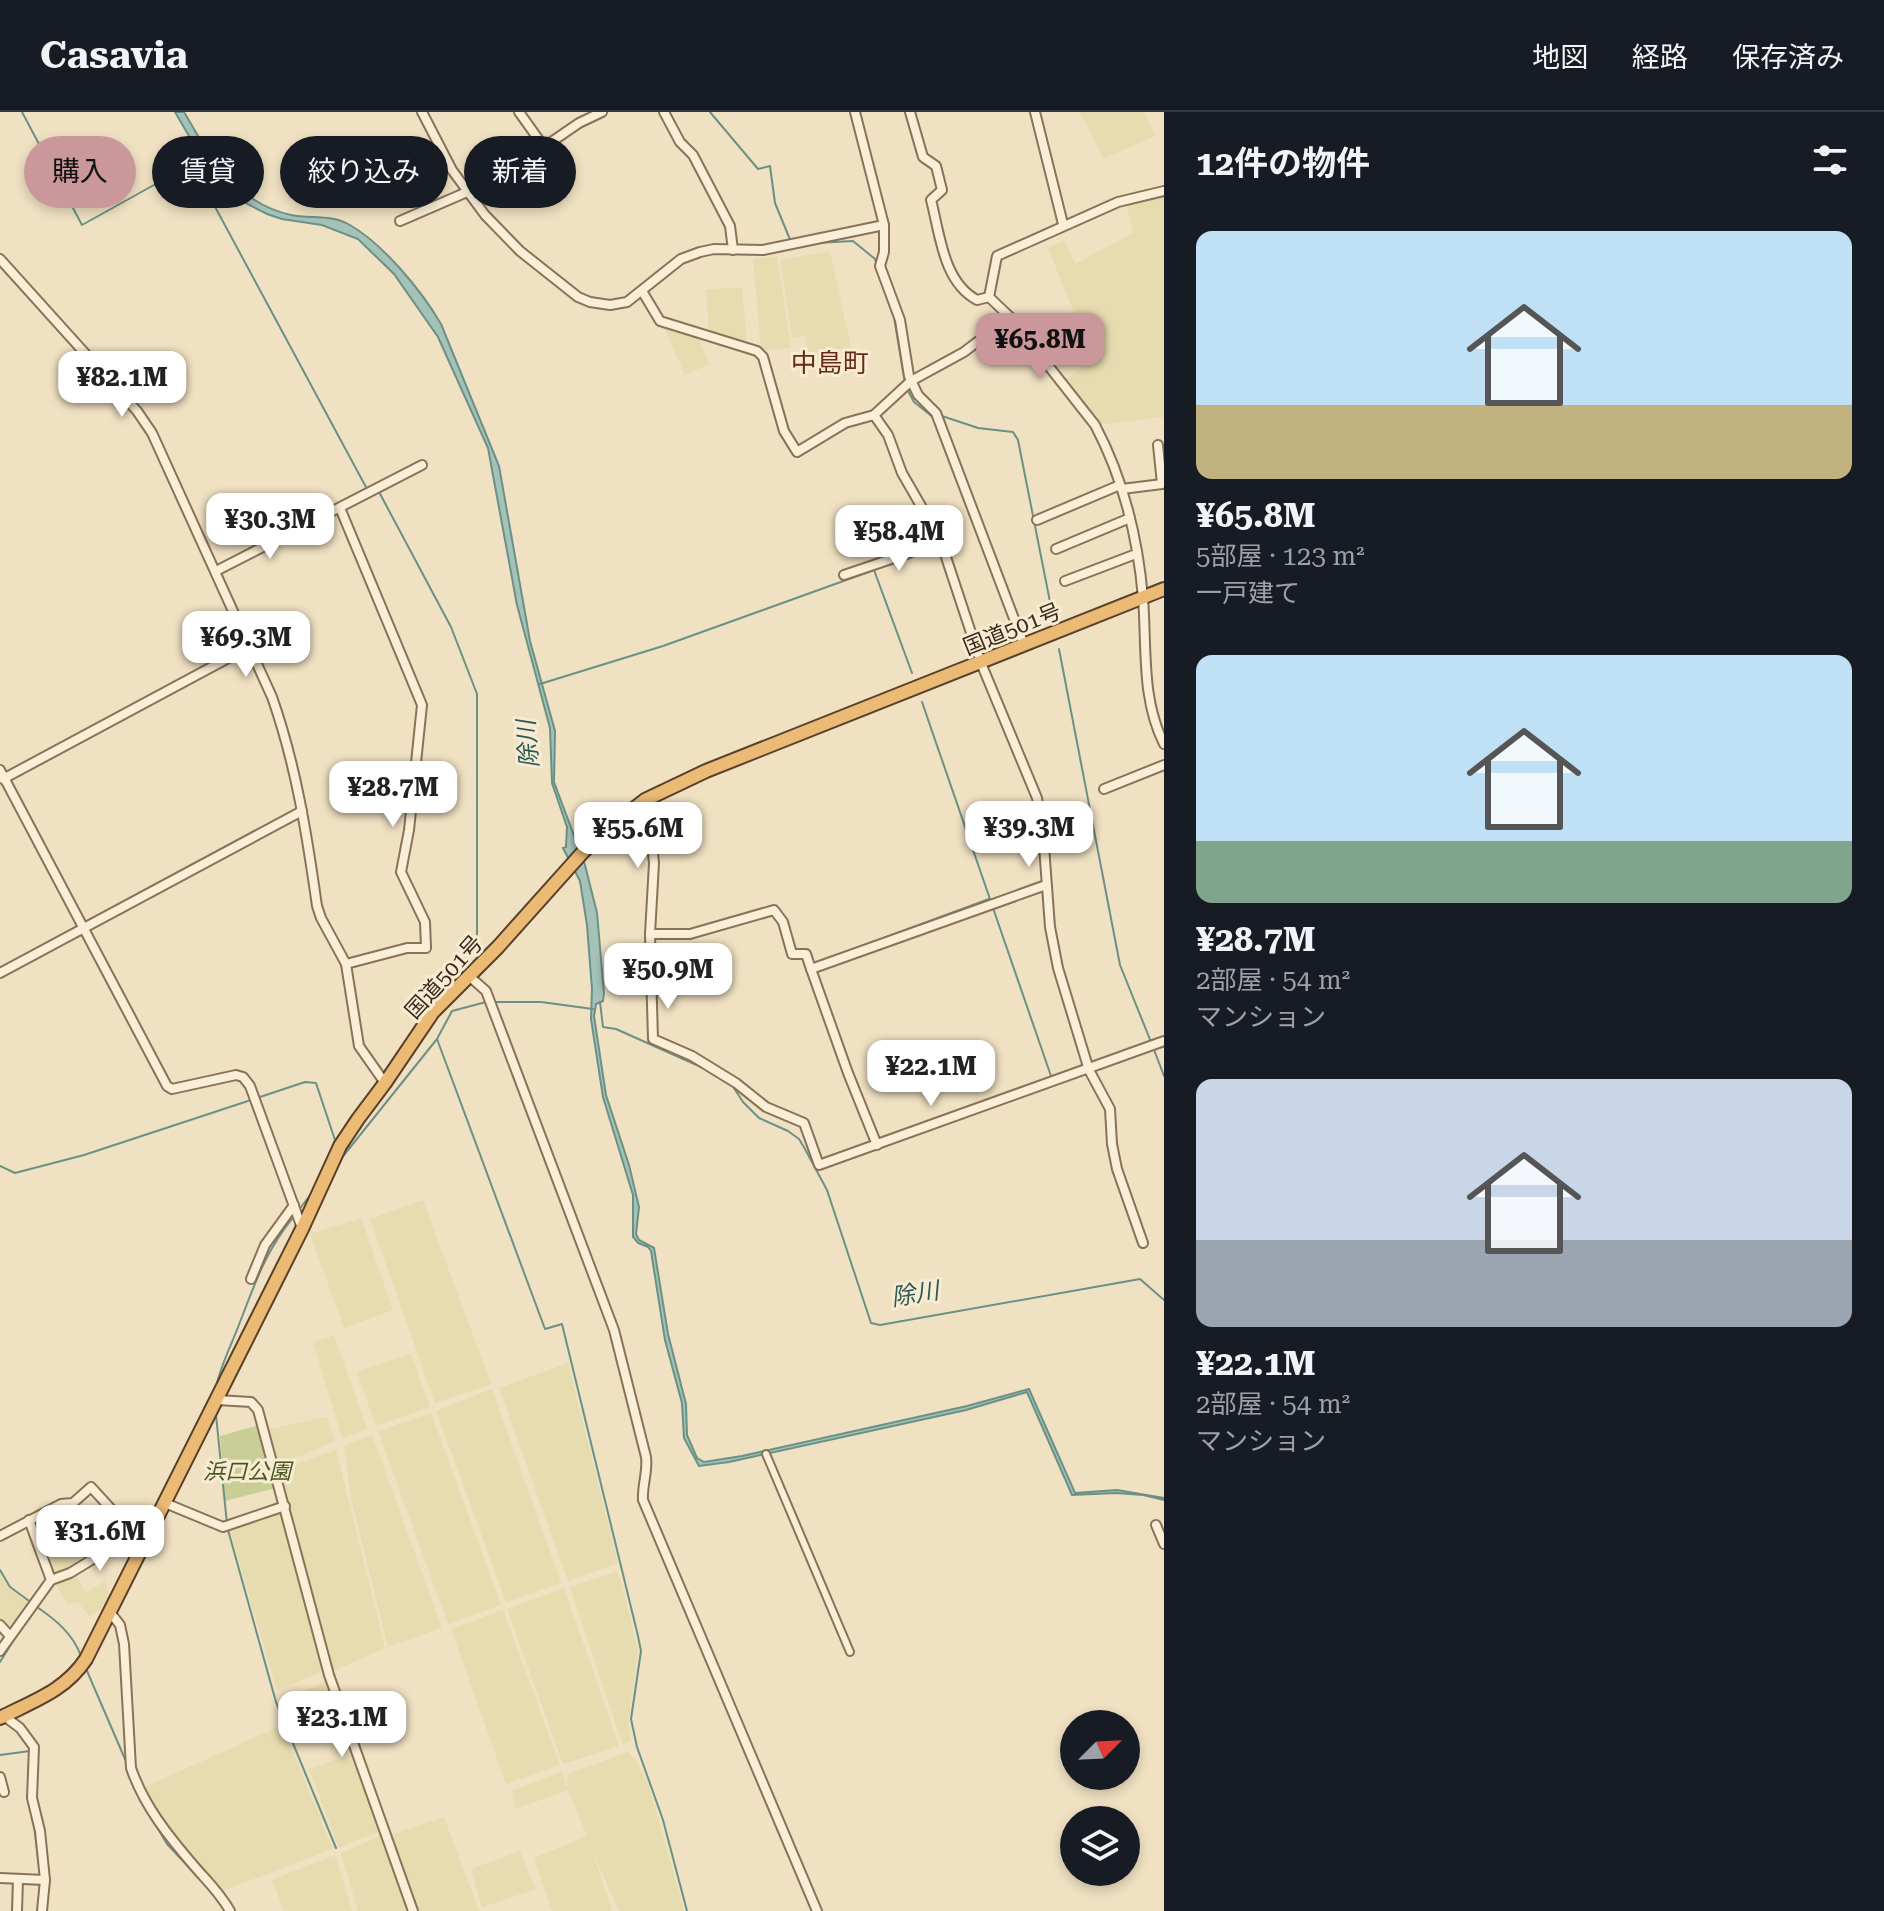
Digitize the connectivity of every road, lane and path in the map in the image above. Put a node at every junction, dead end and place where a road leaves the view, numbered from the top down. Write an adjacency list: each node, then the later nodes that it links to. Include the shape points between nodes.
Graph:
1 (422, 112): 8 (street)
2 (519, 112): 3 (street, via 544,147)
3 (602, 112)
4 (664, 112): 15 (street, via 730,226)
5 (855, 112): 14 (street)
6 (910, 112): 18 (street, via 923,157 936,166 942,190 931,200 948,263 959,288 977,300)
7 (1035, 112): 13 (street)
8 (464, 187)
9 (1164, 191): 13 (street)
10 (464, 193): 12 (street)
11 (481, 208): 17 (street, via 520,251 578,297 610,305 627,302)
12 (400, 221)
13 (1063, 224): 18 (street, via 997,256)
14 (884, 225): 15 (street, via 763,250); 20 (street, via 880,266 900,320)
15 (733, 250): 17 (street, via 714,249 681,259)
16 (0, 259): 31 (street, via 152,433)
17 (642, 291): 21 (street, via 660,321 763,357 784,431 797,452 845,423)
18 (989, 297): 19 (street)
19 (1010, 317): 20 (street, via 964,352); 24 (street, via 1095,425)
20 (911, 381): 21 (street); 36 (street, via 936,413)
21 (874, 415): 28 (street)
22 (1158, 445): 24 (street, via 1162,484)
23 (422, 465): 25 (street)
24 (1121, 487): 26 (street); 27 (street)
25 (340, 508): 31 (street); 48 (street, via 422,705 401,872 425,922 426,948)
26 (1130, 518): 29 (street); 30 (street)
27 (1037, 520)
28 (940, 539): 32 (street); 38 (street)
29 (1056, 549)
30 (1136, 554): 33 (street); 35 (street)
31 (216, 571): 37 (street)
32 (844, 575)
33 (1065, 581)
34 (1164, 589): 35 (highway, 国道501号)
35 (1143, 598): 36 (highway, 国道501号); 39 (street, via 1146,680)
36 (1024, 645): 38 (highway, 国道501号)
37 (249, 647): 41 (street); 44 (street, via 283,728)
38 (981, 663): 43 (highway, 国道501号); 45 (street, via 1037,798)
39 (1164, 744)
40 (1164, 765): 42 (street)
41 (1, 776): 46 (street)
42 (1104, 789)
43 (645, 800): 47 (street, via 654,863); 51 (highway, 国道501号, via 583,852)
44 (302, 811): 46 (street); 48 (street, via 317,906)
45 (1046, 885): 49 (street); 53 (street, via 1058,968)
46 (84, 928): 50 (street); 56 (street, via 167,1086 236,1075 250,1086)
47 (650, 934): 49 (street, via 690,934 774,910 792,954 806,954); 55 (street, via 653,1039 716,1069 766,1107 799,1119 819,1165)
48 (346, 964): 54 (street, via 359,1046)
49 (811, 969): 55 (street)
50 (0, 973)
51 (469, 976): 54 (highway, 国道501号, via 433,1012); 86 (street, via 486,991 614,1330 646,1457 643,1500)
52 (1164, 1041): 53 (street)
53 (1089, 1070): 55 (street); 58 (street, via 1110,1109 1117,1169)
54 (385, 1083): 57 (highway, 国道501号, via 340,1146)
55 (877, 1145)
56 (294, 1205): 57 (street); 59 (street, via 265,1245)
57 (302, 1229): 60 (highway, 国道501号)
58 (1143, 1243)
59 (251, 1279)
60 (217, 1400): 62 (highway, 国道501号); 63 (street, via 251,1402 258,1410)
61 (766, 1454): 75 (street)
62 (165, 1503): 63 (street, via 223,1527); 66 (highway, 国道501号)
63 (285, 1506): 85 (street, via 329,1675)
64 (29, 1520): 67 (street, via 73,1503 91,1487); 68 (street); 70 (street)
65 (1156, 1525): 69 (street)
66 (152, 1527): 67 (street); 71 (highway, 国道501号)
67 (134, 1534): 70 (street)
68 (0, 1536)
69 (1164, 1544)
70 (51, 1580): 73 (street)
71 (109, 1611): 76 (highway, 国道501号, via 86,1659 67,1683); 84 (street, via 120,1625 124,1644 135,1779 164,1831)
72 (0, 1625): 73 (street)
73 (10, 1636): 74 (street)
74 (0, 1651)
75 (850, 1652)
76 (2, 1717): 81 (street, via 20,1728 34,1747 32,1798)
77 (0, 1777): 78 (street)
78 (4, 1792)
79 (0, 1878): 80 (street)
80 (18, 1879): 81 (street); 82 (street)
81 (42, 1880): 83 (street)
82 (17, 1911)
83 (42, 1911)
84 (230, 1911)
85 (413, 1911)
86 (817, 1911)

